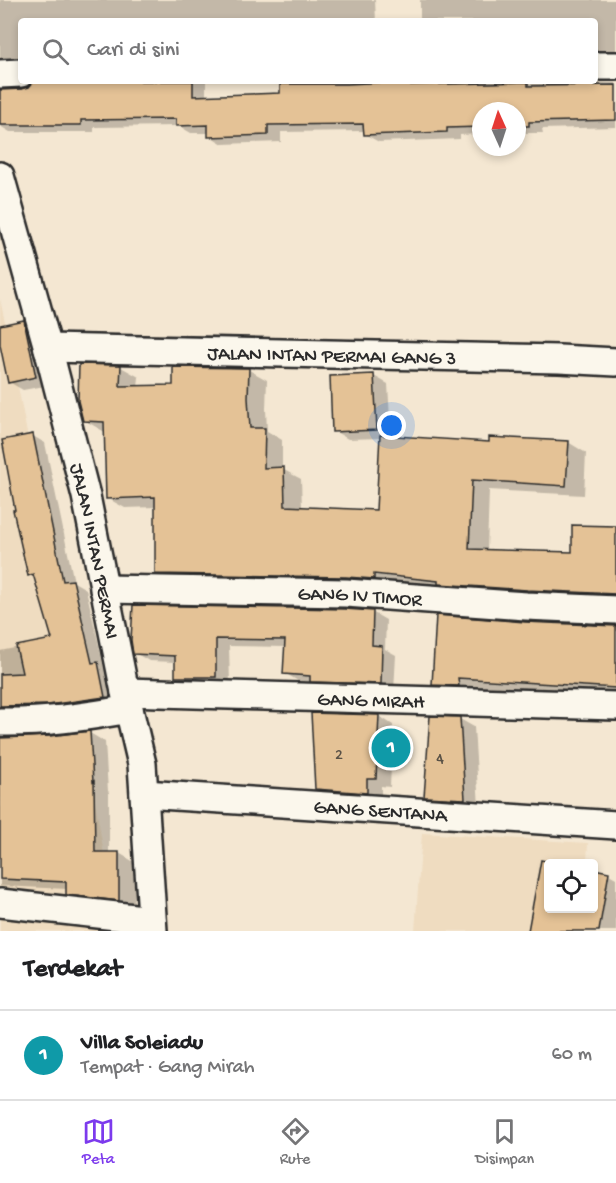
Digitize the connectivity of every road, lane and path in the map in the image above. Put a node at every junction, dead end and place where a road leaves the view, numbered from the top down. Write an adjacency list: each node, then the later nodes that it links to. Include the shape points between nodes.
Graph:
1 (598, 66): 2 (street)
2 (616, 66)
3 (18, 73): 4 (street)
4 (0, 74)
5 (0, 176): 6 (street, JALAN INTAN PERMAI)
6 (48, 348): 7 (street, JALAN INTAN PERMAI GANG 3); 8 (street, JALAN INTAN PERMAI, via 86,496)
7 (616, 362)
8 (104, 589): 9 (street, GANG IV TIMOR, via 346,592); 10 (street, JALAN INTAN PERMAI)
9 (616, 610)
10 (127, 701): 11 (street, GANG MIRAH); 12 (street, GANG MIRAH, via 81,718); 13 (street, JALAN INTAN PERMAI, via 142,764)
11 (616, 706)
12 (0, 722)
13 (144, 794): 14 (street, GANG SENTANA); 16 (street, JALAN INTAN PERMAI)
14 (616, 825)
15 (0, 903): 16 (street)
16 (152, 925)

